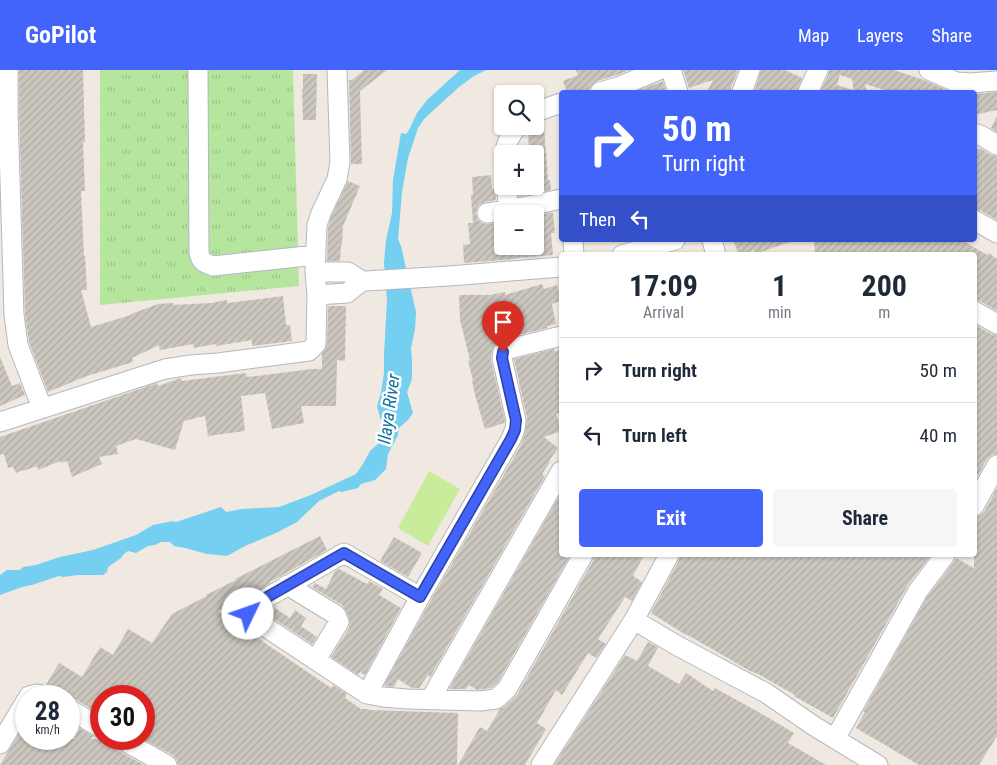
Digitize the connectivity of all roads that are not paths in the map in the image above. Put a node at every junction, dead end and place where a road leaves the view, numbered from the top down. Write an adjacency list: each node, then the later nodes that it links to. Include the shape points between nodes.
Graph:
1 (8, 70): 33 (street, via 14,315 18,345)
2 (198, 70): 26 (street, via 200,259 213,266)
3 (659, 70): 10 (street)
4 (671, 70): 11 (street)
5 (750, 70): 12 (street)
6 (818, 70): 13 (street)
7 (929, 70): 9 (street, via 956,82)
8 (338, 71): 26 (street, via 340,162 337,179 316,225)
9 (997, 81)
10 (619, 90)
11 (677, 90)
12 (743, 90)
13 (809, 90)
14 (559, 108): 15 (street)
15 (544, 111)
16 (977, 134): 17 (street)
17 (997, 145)
18 (559, 199): 19 (street)
19 (532, 205)
20 (494, 212): 21 (street)
21 (487, 213)
22 (977, 222): 23 (street)
23 (997, 233)
24 (668, 242): 25 (street)
25 (633, 252)
26 (315, 264): 28 (street, via 348,272); 29 (street)
27 (559, 267): 28 (street)
28 (366, 281): 29 (street, via 347,293)
29 (317, 295): 33 (street, via 316,344 309,351 165,369)
30 (977, 312): 31 (street)
31 (997, 324)
32 (559, 336): 43 (street, via 503,352 516,420 515,430)
33 (42, 408): 34 (street)
34 (0, 422)
35 (997, 466): 38 (street)
36 (559, 480): 37 (street)
37 (554, 501): 47 (street)
38 (977, 501)
39 (582, 557): 47 (street, via 506,689 496,699)
40 (668, 557): 44 (street)
41 (944, 557): 49 (street, via 918,591)
42 (288, 585): 43 (street, via 344,553); 45 (street, via 338,618 339,622); 45 (street, via 250,607 248,614)
43 (420, 597): 46 (street)
44 (634, 620): 49 (street, via 766,693); 53 (street)
45 (316, 660): 46 (street)
46 (367, 694): 47 (street)
47 (430, 700)
48 (15, 719): 50 (street)
49 (834, 738): 54 (street)
50 (0, 744)
51 (140, 750): 52 (street)
52 (167, 765)
53 (542, 765)
54 (878, 765)

